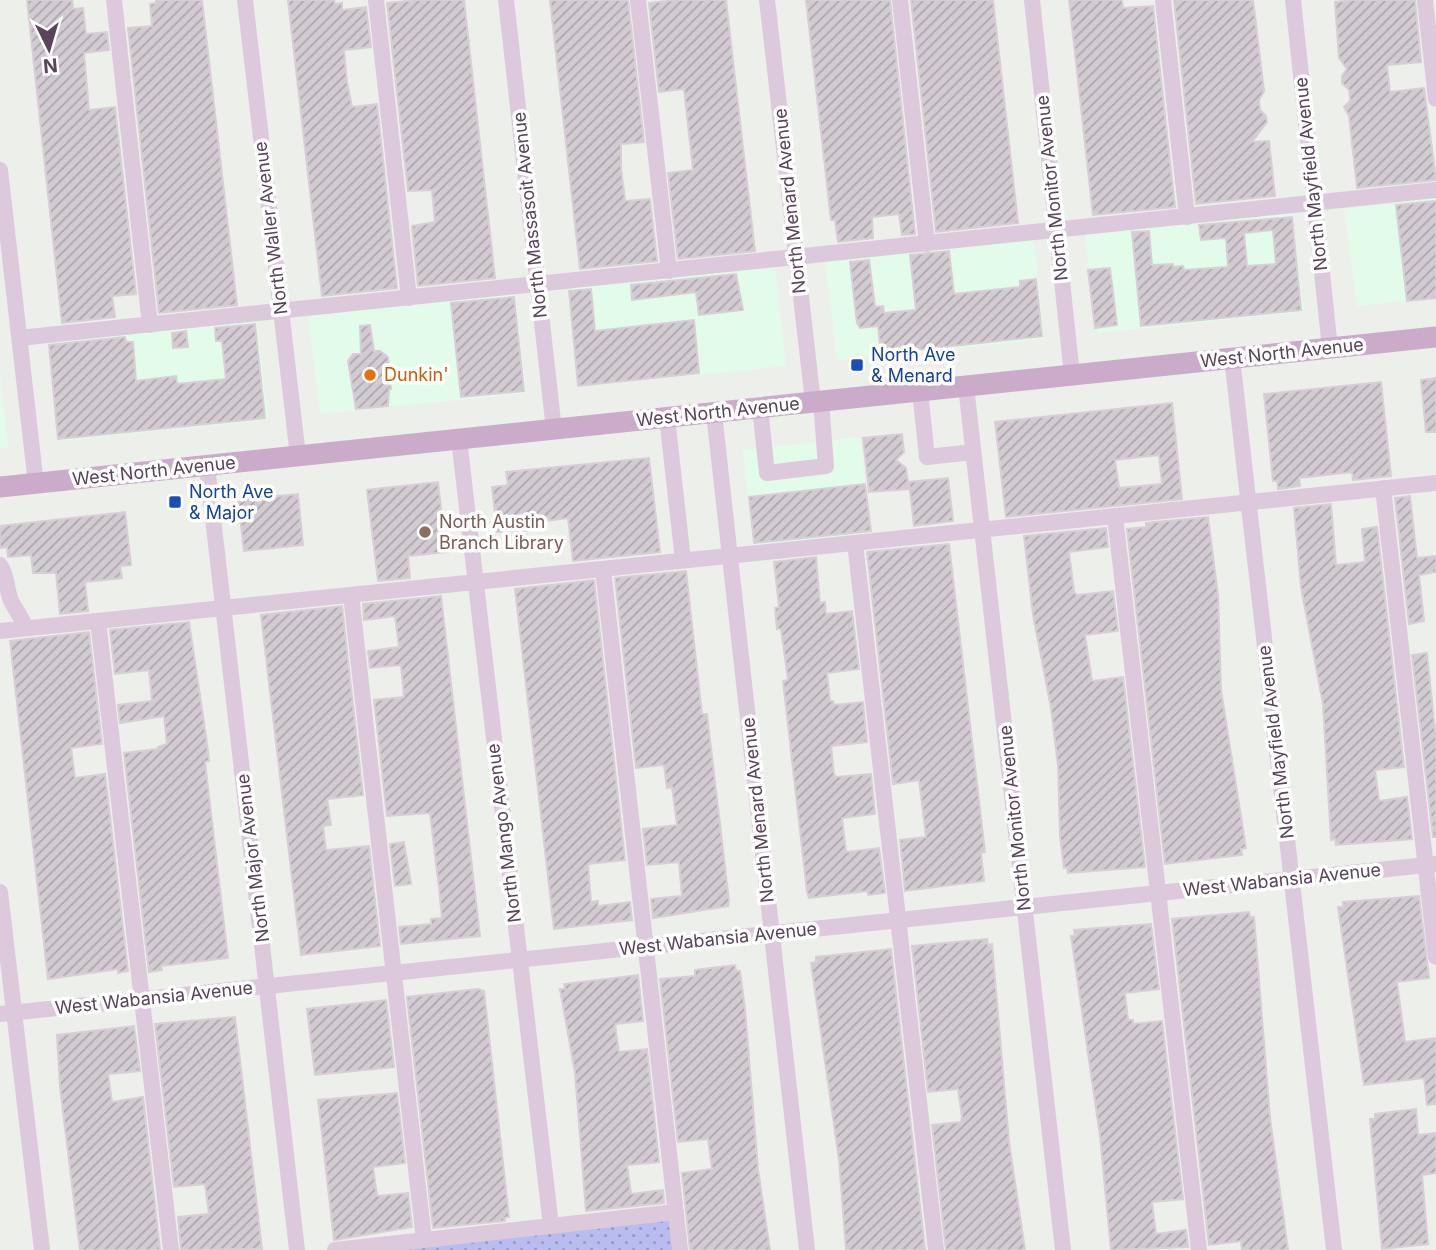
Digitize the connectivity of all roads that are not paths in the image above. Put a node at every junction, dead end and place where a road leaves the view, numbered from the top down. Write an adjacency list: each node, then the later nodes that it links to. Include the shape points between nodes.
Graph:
1 (114, 0): 25 (street)
2 (246, 0): 23 (street, North Waller Avenue)
3 (376, 0): 22 (street)
4 (506, 0): 21 (street, North Massasoit Avenue)
5 (638, 0): 20 (street)
6 (767, 0): 19 (street, North Menard Avenue)
7 (900, 0): 18 (street)
8 (1032, 0): 17 (street, North Monitor Avenue)
9 (1163, 0): 16 (street)
10 (1293, 0): 15 (street, North Mayfield Avenue)
11 (1425, 0): 12 (street)
12 (1436, 99)
13 (0, 170): 24 (street)
14 (1436, 190): 15 (street)
15 (1314, 203): 16 (street); 28 (street, North Mayfield Avenue)
16 (1187, 217): 17 (street)
17 (1056, 230): 18 (street); 30 (street, North Monitor Avenue)
18 (927, 244): 19 (street)
19 (796, 257): 20 (street); 33 (street, North Menard Avenue)
20 (668, 271): 21 (street)
21 (538, 284): 22 (street); 37 (street, North Massasoit Avenue)
22 (409, 298): 23 (street)
23 (281, 311): 25 (street); 40 (street, North Waller Avenue)
24 (8, 313): 27 (street)
25 (150, 325): 27 (street)
26 (1436, 337): 28 (main road, West North Avenue)
27 (19, 338): 43 (street)
28 (1330, 348): 29 (main road, West North Avenue)
29 (1232, 358): 30 (main road, West North Avenue); 46 (street, North Mayfield Avenue)
30 (1072, 375): 31 (main road, West North Avenue)
31 (966, 386): 32 (main road, West North Avenue); 39 (street, North Monitor Avenue)
32 (920, 391): 33 (main road, West North Avenue); 39 (street, via 927,457)
33 (817, 402): 34 (main road, West North Avenue); 34 (street, North Menard Avenue, via 826,466 767,473)
34 (760, 408): 35 (main road, West North Avenue)
35 (714, 413): 36 (main road, West North Avenue); 50 (street, North Menard Avenue)
36 (667, 418): 37 (main road, West North Avenue); 51 (street)
37 (554, 430): 38 (main road, West North Avenue)
38 (459, 439): 40 (main road, West North Avenue); 54 (street, North Mango Avenue)
39 (973, 452): 48 (street, North Monitor Avenue)
40 (298, 456): 41 (main road, West North Avenue)
41 (207, 466): 43 (main road, West North Avenue); 56 (street, North Major Avenue)
42 (1436, 483): 45 (street)
43 (36, 484): 44 (main road, West North Avenue)
44 (0, 487)
45 (1383, 488): 46 (street); 60 (street)
46 (1248, 502): 47 (street); 61 (street, North Mayfield Avenue)
47 (1115, 516): 48 (street); 63 (street)
48 (982, 530): 49 (street); 64 (street, North Monitor Avenue)
49 (856, 543): 50 (street); 65 (street)
50 (730, 555): 51 (street); 66 (street, North Menard Avenue)
51 (684, 560): 53 (street)
52 (0, 565): 58 (street, via 10,600)
53 (603, 569): 54 (street); 67 (street)
54 (475, 582): 55 (street); 69 (street, North Mango Avenue)
55 (351, 595): 56 (street); 70 (street)
56 (225, 608): 57 (street); 71 (street, North Major Avenue)
57 (98, 621): 58 (street); 72 (street)
58 (25, 628): 59 (street)
59 (0, 631)
60 (1431, 865): 61 (street, West Wabansia Avenue); 68 (street)
61 (1291, 879): 63 (street, West Wabansia Avenue); 86 (street, North Mayfield Avenue)
62 (0, 892): 73 (street)
63 (1159, 893): 64 (street, West Wabansia Avenue); 85 (street)
64 (1025, 907): 65 (street, West Wabansia Avenue); 84 (street, North Monitor Avenue)
65 (899, 920): 66 (street, West Wabansia Avenue); 83 (street)
66 (772, 933): 67 (street, West Wabansia Avenue); 82 (street, North Menard Avenue)
67 (646, 946): 69 (street, West Wabansia Avenue); 74 (street)
68 (1436, 957)
69 (519, 960): 70 (street, West Wabansia Avenue); 75 (street, North Mango Avenue)
70 (394, 973): 71 (street, West Wabansia Avenue); 76 (street)
71 (268, 986): 72 (street, West Wabansia Avenue); 79 (street, North Major Avenue)
72 (142, 999): 73 (street, West Wabansia Avenue); 78 (street)
73 (7, 1013): 77 (street)
74 (676, 1212): 75 (street); 81 (street)
75 (551, 1226): 76 (street)
76 (424, 1240): 80 (street)
77 (42, 1250)
78 (171, 1250)
79 (296, 1250)
80 (335, 1250)
81 (680, 1250)
82 (807, 1250)
83 (936, 1250)
84 (1063, 1250)
85 (1199, 1250)
86 (1334, 1250)

